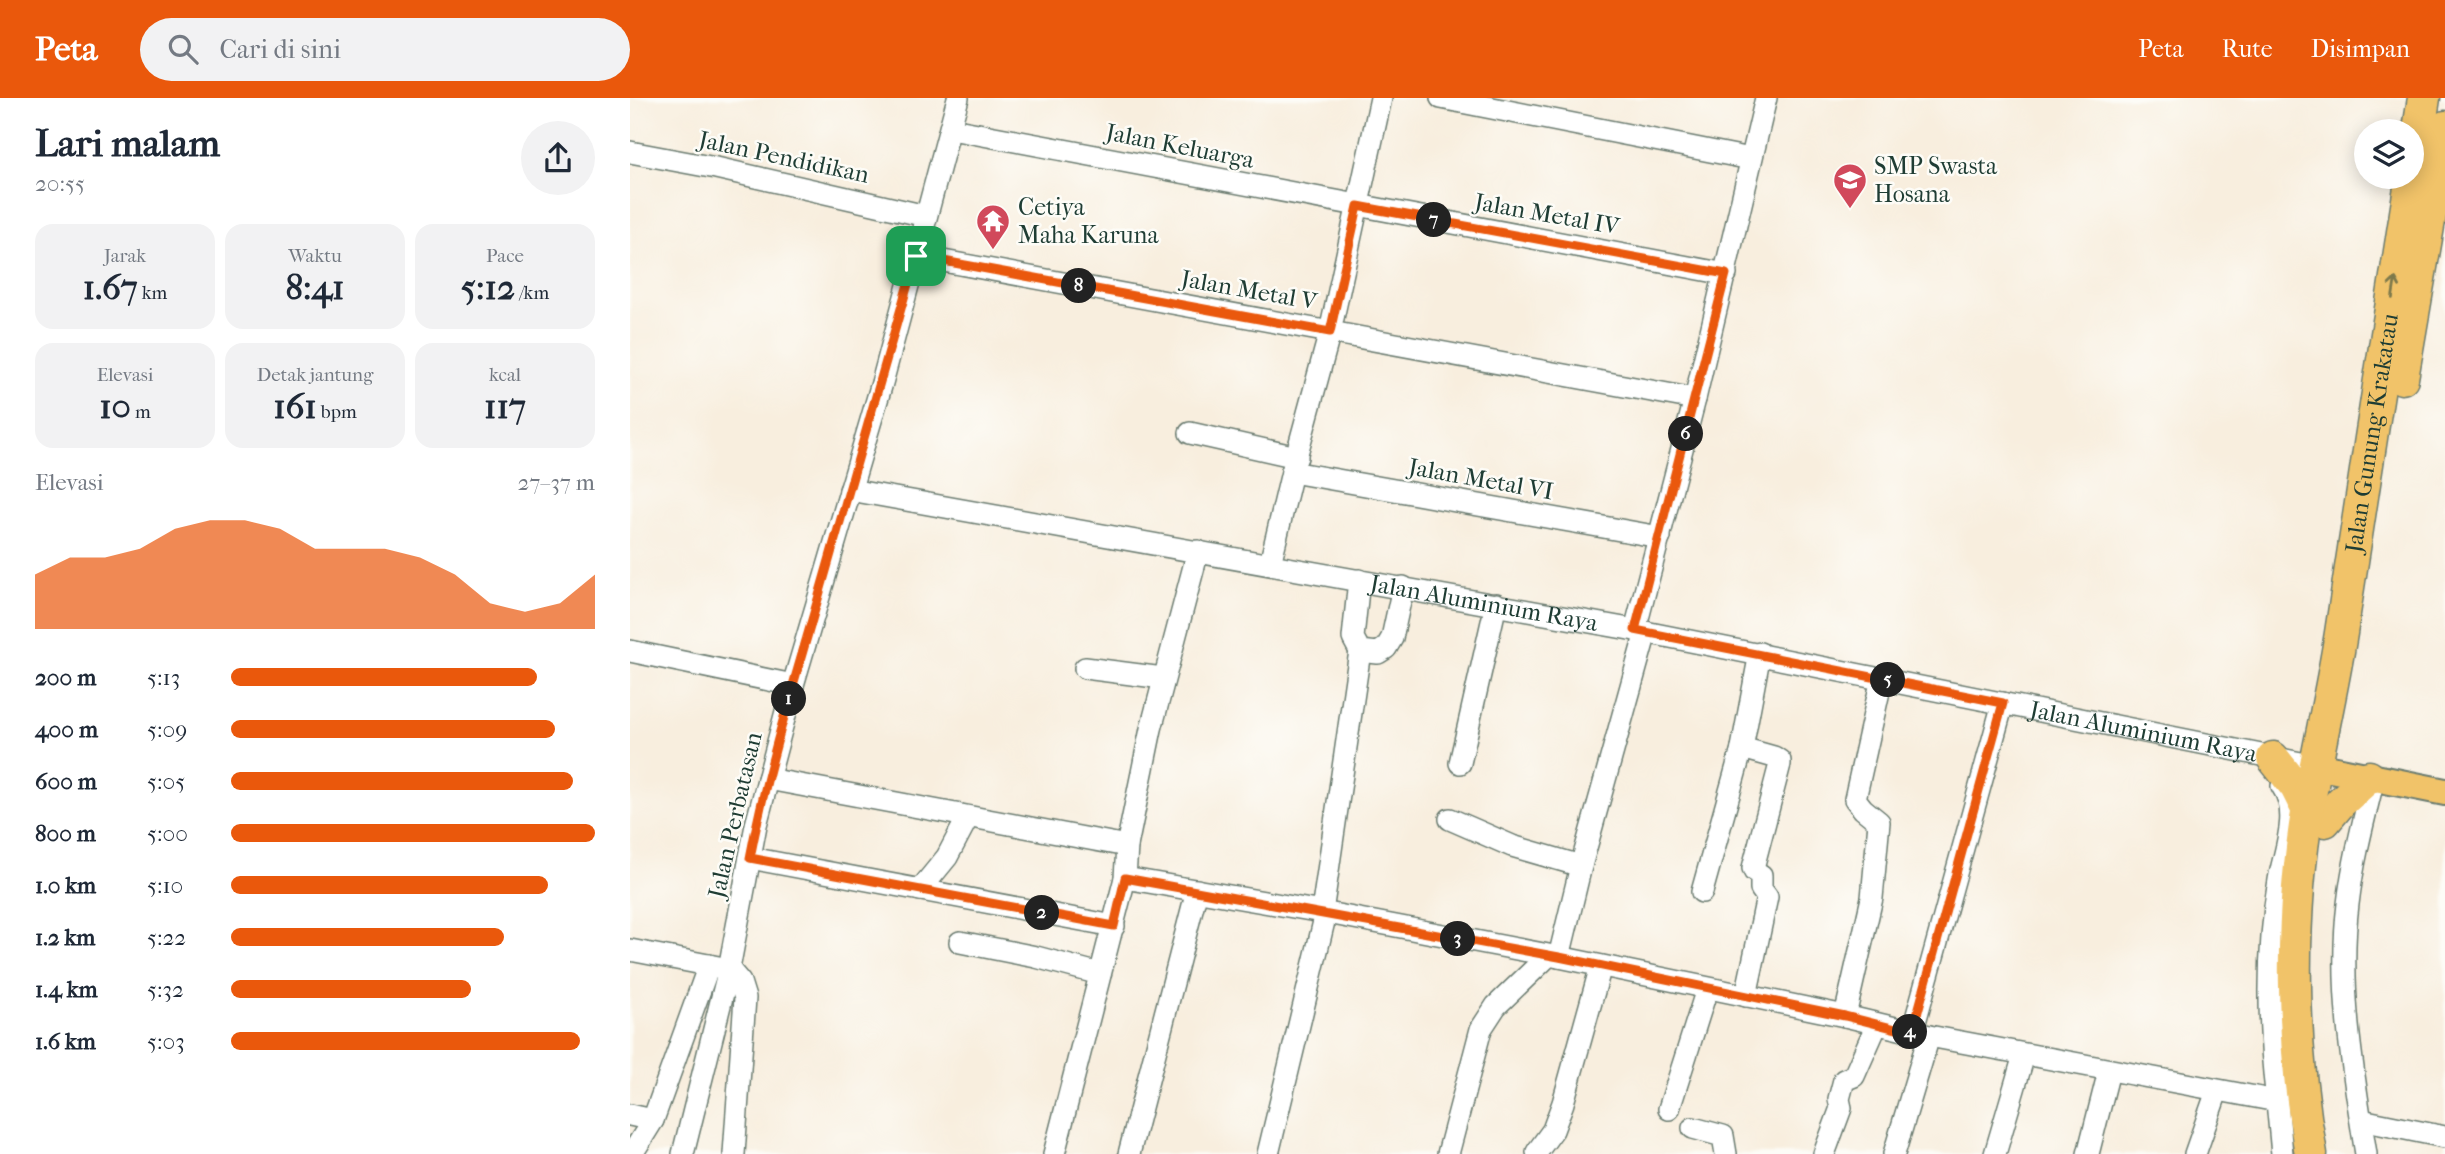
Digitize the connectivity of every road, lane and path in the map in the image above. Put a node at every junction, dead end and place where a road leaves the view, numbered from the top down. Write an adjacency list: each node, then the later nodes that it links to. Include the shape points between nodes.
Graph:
1 (958, 98): 7 (street, Jalan Perbatasan)
2 (1381, 98): 10 (street)
3 (1441, 98): 9 (street)
4 (1766, 98): 9 (street)
5 (2424, 98): 37 (highway, Jalan Gunung Krakatau, one-way to 5, via 2339,643)
6 (2445, 127): 37 (highway, Jalan Gunung Krakatau)
7 (951, 129): 10 (street, Jalan Keluarga); 11 (street, Jalan Perbatasan)
8 (630, 152): 11 (street, Jalan Pendidikan)
9 (1751, 159): 13 (street)
10 (1358, 206): 13 (street, Jalan Metal IV); 14 (street)
11 (926, 216): 12 (street, Jalan Perbatasan)
12 (916, 256): 14 (street, Jalan Metal V); 18 (street, Jalan Perbatasan)
13 (1726, 274): 15 (street)
14 (1330, 332): 15 (street, Jalan Metal V); 17 (street)
15 (1695, 399): 19 (street)
16 (1189, 433): 17 (street, Jalan Metal VI)
17 (1294, 464): 19 (street, Jalan Metal VI); 21 (street)
18 (850, 490): 20 (street, Jalan Aluminium Raya); 32 (street, Jalan Perbatasan)
19 (1660, 537): 25 (street)
20 (1198, 551): 21 (street, Jalan Aluminium Raya); 30 (street)
21 (1270, 564): 22 (street, Jalan Aluminium Raya)
22 (1359, 580): 23 (street, Jalan Aluminium Raya); 27 (street, via 1353,638)
23 (1403, 587): 24 (street, Jalan Aluminium Raya); 27 (street, via 1388,646 1378,653)
24 (1496, 604): 25 (street, Jalan Aluminium Raya); 36 (street)
25 (1640, 631): 28 (street, Jalan Aluminium Raya); 46 (street)
26 (630, 651): 32 (street)
27 (1360, 651): 51 (street)
28 (1760, 653): 31 (street, Jalan Aluminium Raya); 34 (street)
29 (1085, 668): 30 (street)
30 (1163, 678): 44 (street)
31 (1882, 678): 33 (street, Jalan Aluminium Raya); 61 (street, via 1855,799 1879,822 1872,898)
32 (793, 685): 39 (street, Jalan Perbatasan)
33 (2003, 703): 35 (street, Jalan Aluminium Raya); 63 (street)
34 (1742, 748): 50 (street); 60 (street, via 1780,763 1753,866 1761,875 1761,889 1767,897)
35 (2261, 755): 37 (street, Jalan Aluminium Raya); 41 (highway, via 2296,788); 67 (street, via 2290,801 2291,812 2271,932 2268,988)
36 (1460, 763)
37 (2325, 768): 38 (main road, Jalan Aluminium Raya); 41 (highway)
38 (2372, 778): 40 (main road, Jalan Aluminium Raya); 41 (highway); 71 (street, via 2354,866 2345,952)
39 (768, 779): 42 (street); 45 (street, Jalan Perbatasan)
40 (2445, 792)
41 (2316, 815): 89 (highway, via 2298,909 2297,1016); 90 (highway, via 2309,951 2311,1048)
42 (968, 817): 44 (street); 48 (street, via 947,857)
43 (1450, 819): 46 (street, via 1511,846)
44 (1127, 846): 47 (street)
45 (750, 858): 48 (street); 57 (street, Jalan Perbatasan)
46 (1581, 866): 55 (street)
47 (1125, 878): 49 (street); 52 (street)
48 (920, 890): 52 (street)
49 (1197, 890): 51 (street); 79 (street)
50 (1702, 892)
51 (1324, 913): 55 (street); 80 (street)
52 (1114, 926): 58 (street)
53 (960, 942): 58 (street)
54 (630, 950): 57 (street)
55 (1554, 957): 56 (street); 81 (street, via 1496,1006 1481,1029)
56 (1601, 966): 59 (street); 74 (street, via 1559,1114)
57 (719, 967): 70 (street); 76 (street, Jalan Perbatasan); 77 (street, via 740,982 745,998)
58 (1100, 974): 78 (street)
59 (1707, 989): 60 (street); 68 (street)
60 (1746, 996): 61 (street)
61 (1845, 1016): 62 (street)
62 (1877, 1024): 63 (street); 83 (street, via 1854,1076 1844,1080 1841,1108)
63 (1920, 1035): 64 (street); 84 (street)
64 (2024, 1055): 65 (street); 85 (street)
65 (2109, 1072): 66 (street); 86 (street)
66 (2217, 1091): 67 (street); 87 (street)
67 (2277, 1101): 88 (street)
68 (1669, 1109)
69 (630, 1115): 70 (street)
70 (653, 1120): 75 (street)
71 (2361, 1120): 73 (street); 91 (street)
72 (1692, 1128): 82 (street, via 1723,1136)
73 (2445, 1137)
74 (1537, 1152)
75 (632, 1154)
76 (683, 1154)
77 (734, 1154)
78 (1054, 1154)
79 (1129, 1154)
80 (1268, 1154)
81 (1448, 1154)
82 (1726, 1154)
83 (1824, 1154)
84 (1894, 1154)
85 (1995, 1154)
86 (2088, 1154)
87 (2196, 1154)
88 (2281, 1154)
89 (2311, 1154)
90 (2328, 1154)
91 (2366, 1154)

